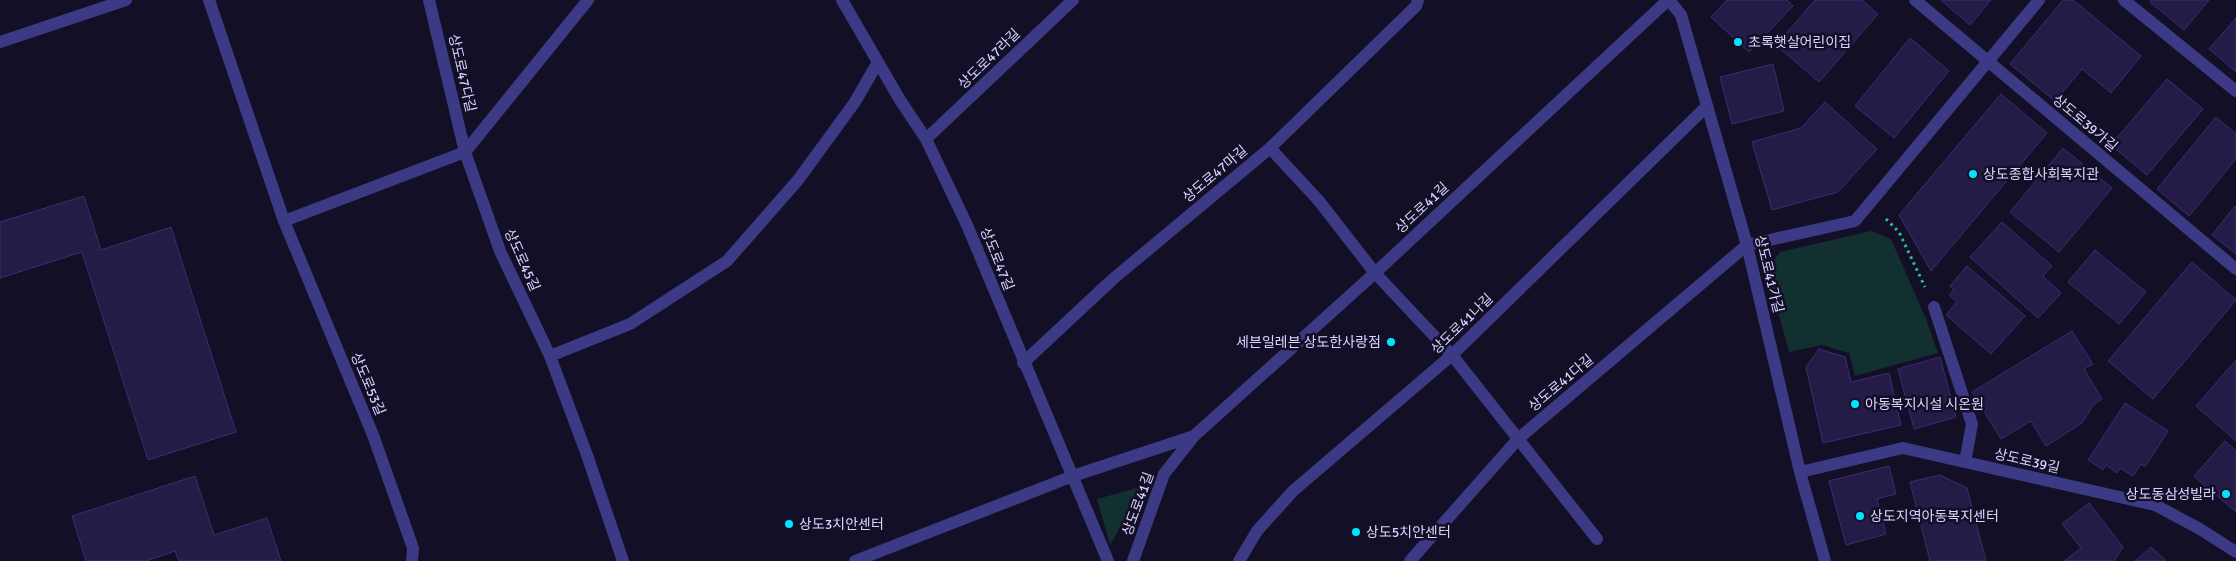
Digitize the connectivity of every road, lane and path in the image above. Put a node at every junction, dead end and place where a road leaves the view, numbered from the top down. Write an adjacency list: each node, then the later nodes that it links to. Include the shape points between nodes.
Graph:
1 (126, 0): 12 (street)
2 (209, 0): 21 (street, 상도로53길)
3 (429, 0): 19 (street, 상도로47다길)
4 (588, 0): 19 (street)
5 (842, 0): 13 (street, 상도로47길)
6 (1072, 0): 17 (street, 상도로47라길)
7 (1418, 0): 18 (street, 상도로47마길, via 1416,6)
8 (1668, 0): 16 (street, 상도로41가길, via 1681,15); 24 (street, 상도로41길)
9 (1915, 0): 14 (street, 상도로39가길)
10 (2040, 0): 14 (street)
11 (2124, 0): 15 (street)
12 (0, 42)
13 (878, 62): 17 (street, 상도로47길); 26 (street, via 854,102 798,180 727,261 630,324)
14 (1989, 62): 20 (street); 23 (street, 상도로39가길)
15 (2236, 91)
16 (1706, 106): 22 (street, 상도로41가길); 27 (street, 상도로41나길)
17 (926, 139): 28 (street, 상도로47길, via 967,225)
18 (1270, 148): 24 (street, via 1319,201); 28 (street, 상도로47마길, via 1113,279)
19 (465, 152): 21 (street); 26 (street, 상도로45길, via 500,251)
20 (1870, 203): 22 (street, via 1855,221); 25 (path, via 1899,232)
21 (284, 221): 36 (street, 상도로53길, via 373,435 412,548)
22 (1747, 245): 30 (street, 상도로41다길); 32 (street, 상도로41가길)
23 (2236, 269)
24 (1375, 273): 27 (street); 29 (street, 상도로41길)
25 (1934, 307): 31 (street, via 1972,424)
26 (550, 356): 37 (street, 상도로45길)
27 (1452, 356): 30 (street); 41 (street, 상도로41나길, via 1293,491 1257,531)
28 (1023, 363): 33 (street, 상도로47길)
29 (1194, 436): 33 (street, 상도로41길); 40 (street, 상도로41길, via 1164,474)
30 (1518, 439): 34 (street); 42 (street, 상도로41다길)
31 (1965, 462): 32 (street, 상도로39길, via 1903,448); 35 (street, 상도로39길, via 2155,505)
32 (1800, 472): 43 (street, 상도로41가길)
33 (1074, 476): 38 (street); 39 (street, 상도로47길)
34 (1597, 539)
35 (2236, 552)
36 (412, 561)
37 (623, 561)
38 (855, 561)
39 (1108, 561)
40 (1133, 561)
41 (1239, 561)
42 (1410, 561)
43 (1824, 561)

